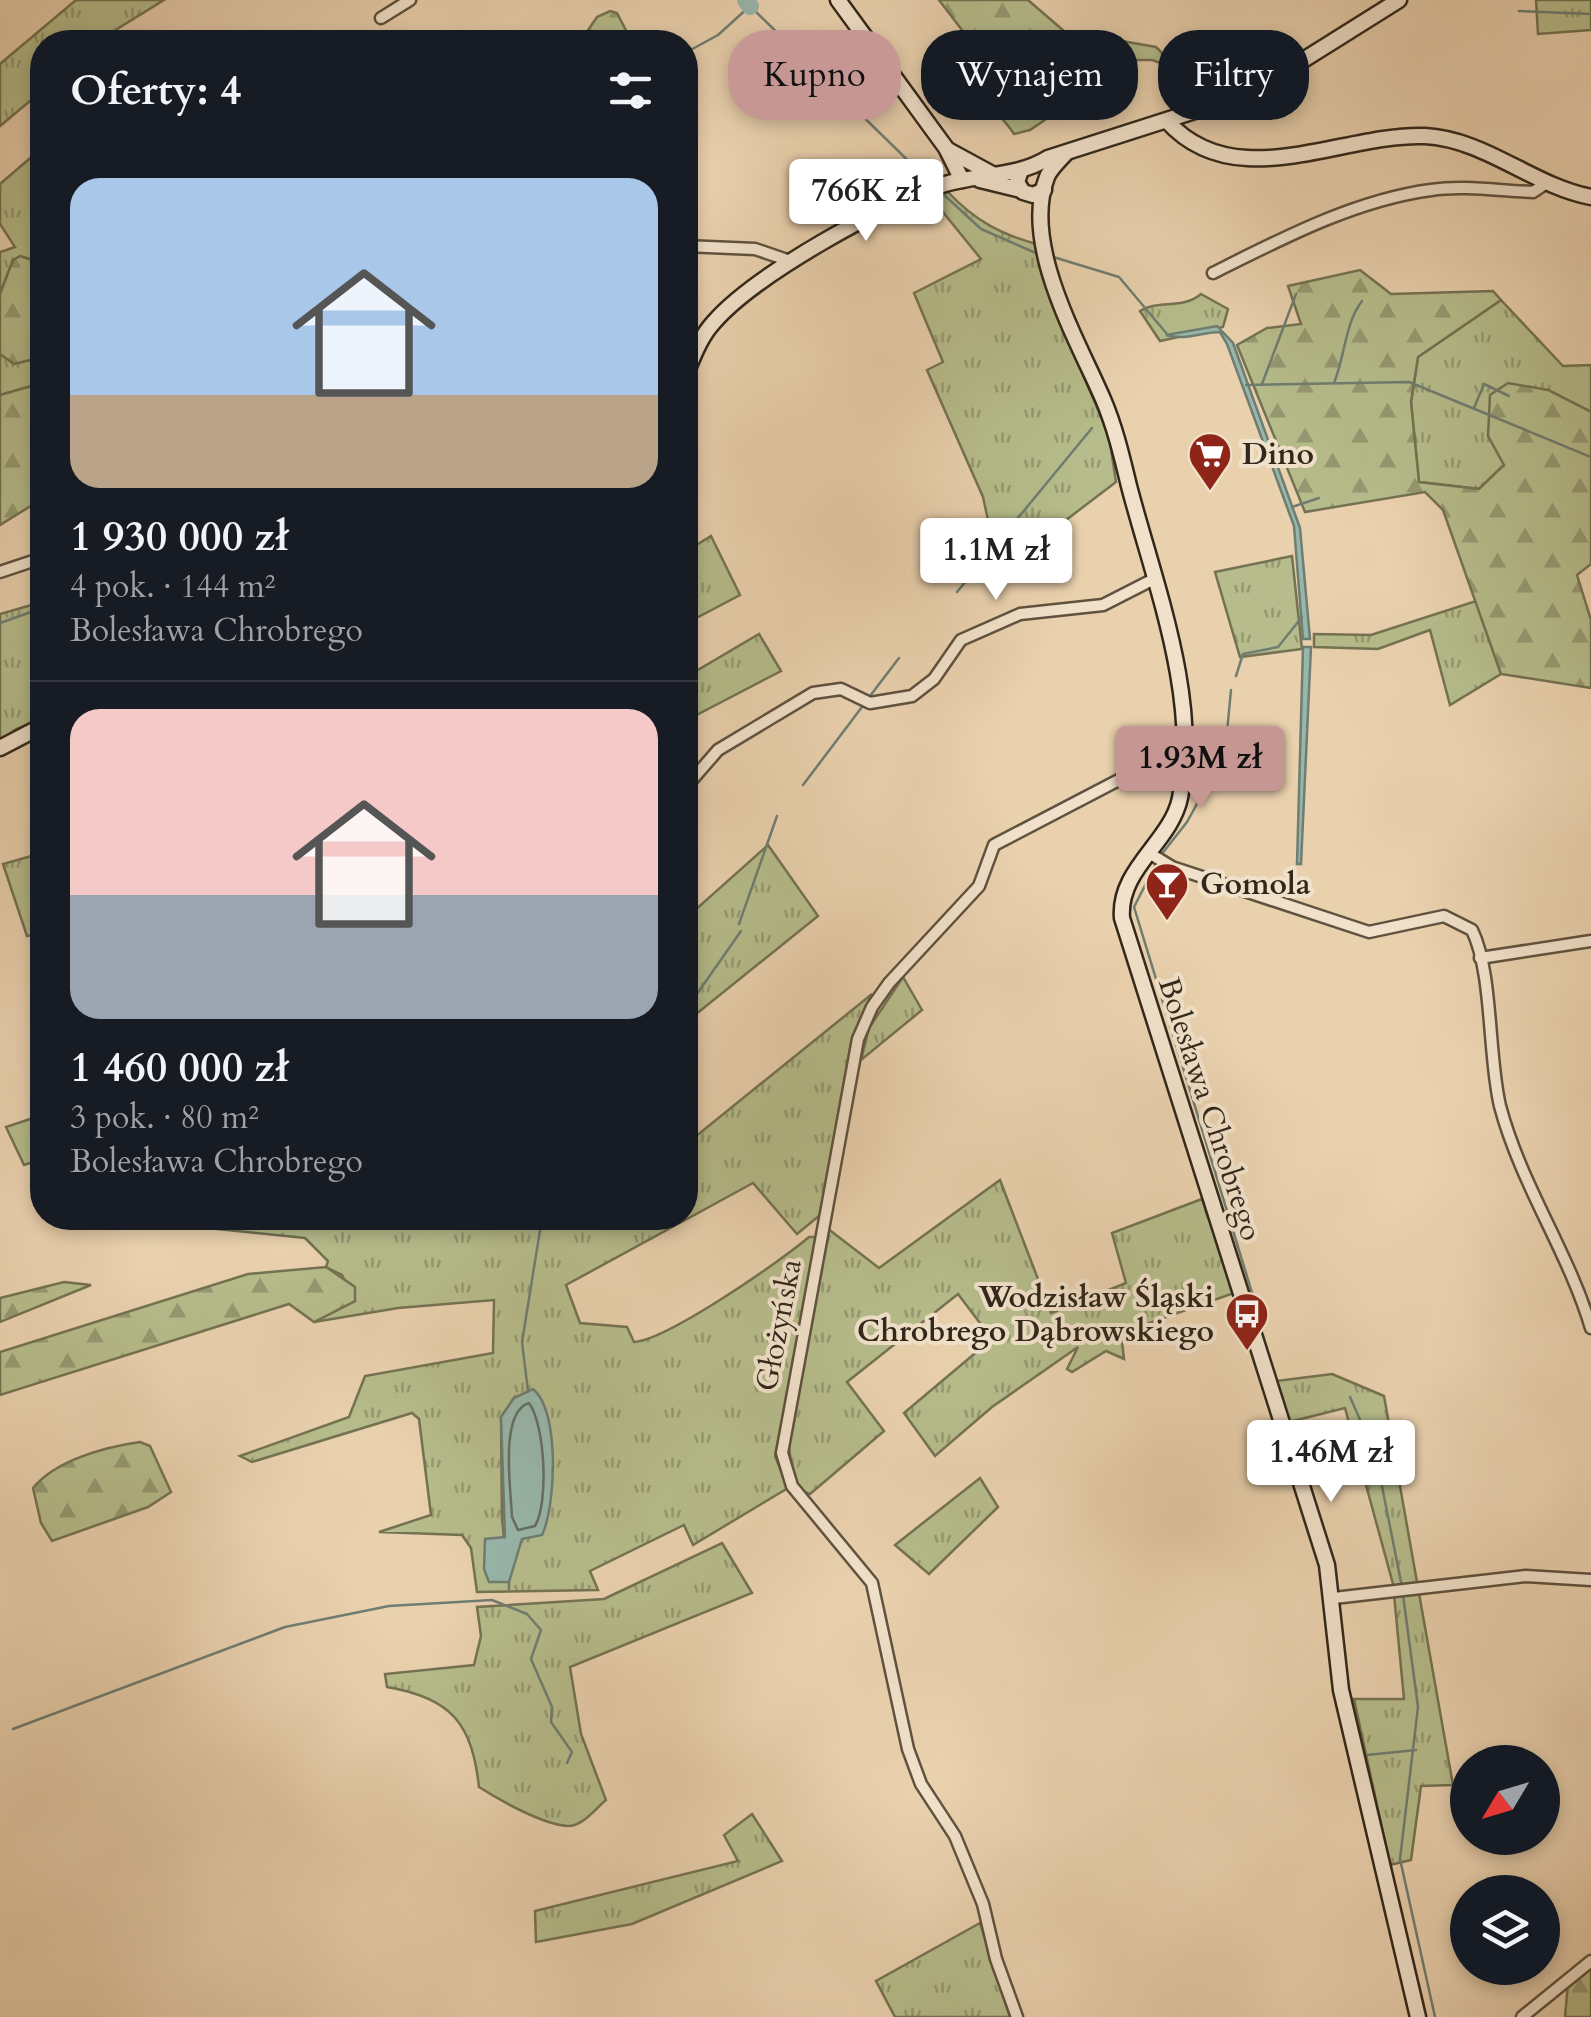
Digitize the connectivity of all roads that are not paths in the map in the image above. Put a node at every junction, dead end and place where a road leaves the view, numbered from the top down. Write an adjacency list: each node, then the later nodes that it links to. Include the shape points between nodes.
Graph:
1 (410, 0): 4 (street)
2 (838, 0): 7 (street)
3 (1399, 0): 5 (street)
4 (381, 18)
5 (1309, 56)
6 (1168, 120): 9 (street, via 1066,154); 11 (street, via 1185,138 1243,158 1428,136 1483,152)
7 (946, 148): 8 (street); 10 (street)
8 (995, 175): 9 (street); 10 (street)
9 (1037, 176): 12 (street); 12 (street, via 1017,182); 14 (street, Bolesława Chrobrego)
10 (962, 181): 12 (street); 16 (street, via 887,205)
11 (1544, 184): 13 (street); 17 (street, via 1533,192 1434,189 1399,196)
12 (1023, 192): 14 (street, Bolesława Chrobrego)
13 (1591, 196)
14 (1044, 239): 21 (street, Bolesława Chrobrego, via 1062,314 1119,445)
15 (698, 246): 16 (street, via 755,248)
16 (794, 263): 18 (street, via 713,322)
17 (1213, 273)
18 (698, 351)
19 (30, 562): 20 (street)
20 (0, 572)
21 (1154, 578): 24 (street, Bolesława Chrobrego, via 1177,664); 25 (street, via 1103,605 1020,614 961,640 912,696 866,701 841,689 813,694 718,750)
22 (30, 732): 23 (street)
23 (0, 748)
24 (1182, 748): 26 (street, Bolesława Chrobrego, via 1180,801); 33 (street, Głożyńska, via 994,845 980,886 872,1007 858,1038 782,1453 792,1486 872,1583 908,1749 983,1904)
25 (698, 773)
26 (1157, 858): 28 (street, via 1369,932 1444,916 1472,930); 31 (street, Bolesława Chrobrego, via 1122,902 1128,942)
27 (1591, 942): 28 (street)
28 (1480, 958): 29 (street, via 1494,1073 1515,1156)
29 (1591, 1328)
30 (1591, 1580): 31 (street, via 1526,1576)
31 (1334, 1598): 34 (street, Bolesława Chrobrego, via 1341,1690)
32 (1591, 1961): 35 (street)
33 (1017, 2017)
34 (1418, 2017)
35 (1522, 2017)

